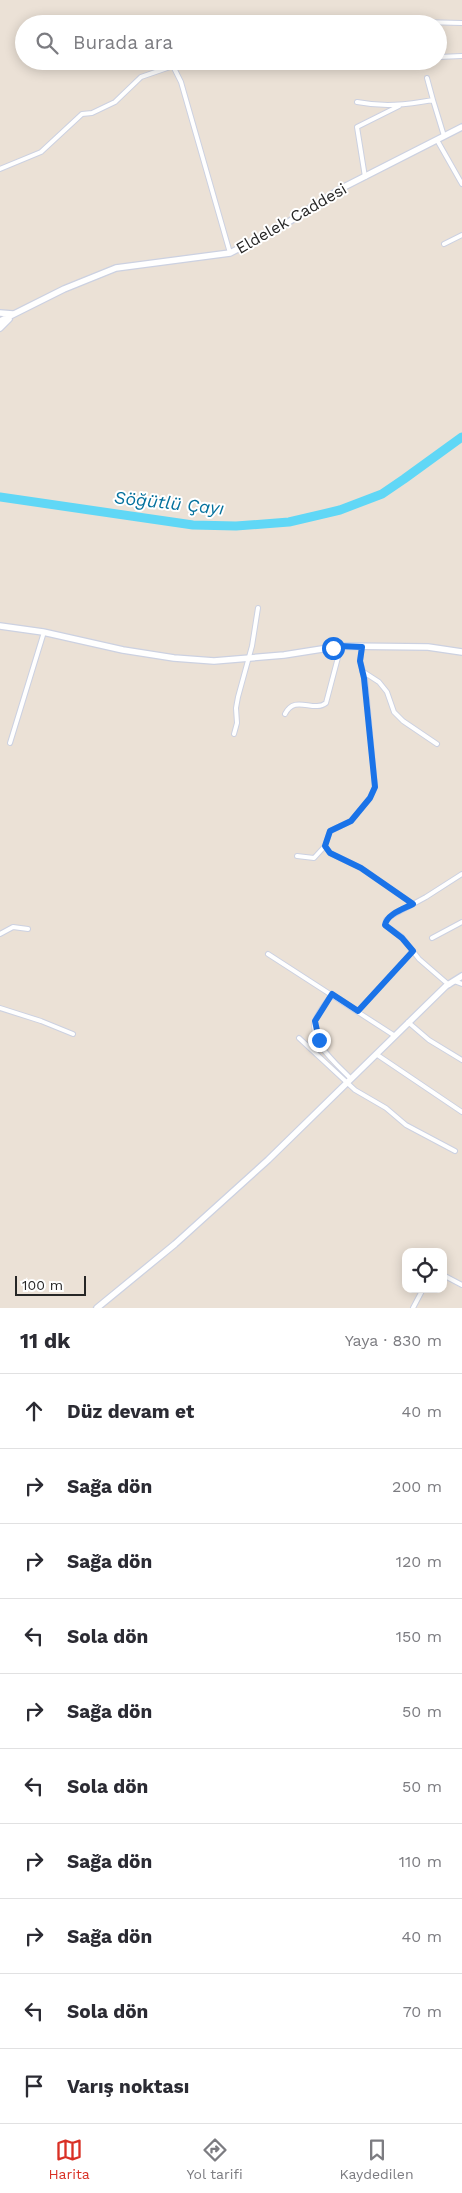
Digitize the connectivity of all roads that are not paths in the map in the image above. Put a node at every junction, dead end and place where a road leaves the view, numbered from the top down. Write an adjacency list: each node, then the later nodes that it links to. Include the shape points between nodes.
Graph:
1 (447, 23): 2 (street)
2 (462, 23)
3 (462, 56): 4 (street)
4 (447, 57)
5 (162, 70): 14 (street, via 142,77 115,102 82,114 41,152)
6 (175, 70): 19 (street)
7 (427, 78): 8 (street)
8 (433, 100): 10 (street); 12 (street)
9 (357, 102): 10 (street)
10 (399, 106): 15 (street, via 357,127)
11 (462, 127): 12 (street, Eldelek Caddesi)
12 (444, 136): 13 (street, Eldelek Caddesi)
13 (437, 140): 15 (street, Eldelek Caddesi); 16 (street)
14 (0, 168)
15 (365, 177): 19 (street, Eldelek Caddesi)
16 (462, 184)
17 (462, 235): 18 (street)
18 (444, 244)
19 (230, 253): 21 (street, Eldelek Caddesi, via 116,268)
20 (0, 313): 21 (street)
21 (15, 314): 22 (street, Eldelek Caddesi); 23 (street)
22 (0, 321)
23 (0, 328)
24 (258, 608): 30 (street)
25 (0, 626): 26 (street)
26 (44, 632): 30 (street, via 174,658 214,661); 34 (street)
27 (341, 646): 28 (street); 30 (street, via 284,656); 32 (street, via 326,703 320,706 296,704)
28 (362, 647): 29 (street, via 428,647); 31 (street)
29 (462, 652)
30 (249, 657): 33 (street, via 238,697 238,723)
31 (362, 670): 35 (street, via 387,692 394,712 403,721); 36 (street, via 375,787 351,821 330,831)
32 (285, 714)
33 (234, 734)
34 (10, 742)
35 (437, 744)
36 (325, 846): 37 (street, via 314,858); 39 (street, via 330,853 361,868)
37 (297, 856)
38 (462, 874): 39 (street)
39 (413, 904): 44 (street, via 391,916 385,925)
40 (462, 922): 43 (street)
41 (28, 929): 42 (street, via 13,927)
42 (0, 934)
43 (432, 938)
44 (413, 951): 47 (street, via 425,965); 51 (street)
45 (268, 954): 49 (street)
46 (462, 976): 47 (street)
47 (451, 983): 48 (street); 52 (street)
48 (462, 984)
49 (332, 994): 51 (street); 58 (street, via 315,1021 316,1032 322,1048)
50 (0, 1008): 53 (street)
51 (358, 1011): 54 (street)
52 (408, 1022): 54 (street); 57 (street)
53 (73, 1034)
54 (394, 1036): 56 (street)
55 (299, 1038): 58 (street)
56 (376, 1054): 58 (street); 59 (street)
57 (462, 1060)
58 (349, 1081): 60 (street, via 406,1125); 64 (street, via 175,1244)
59 (462, 1112)
60 (455, 1151)
61 (447, 1277): 62 (street)
62 (462, 1285)
63 (421, 1293): 65 (street)
64 (97, 1308)
65 (413, 1308)

